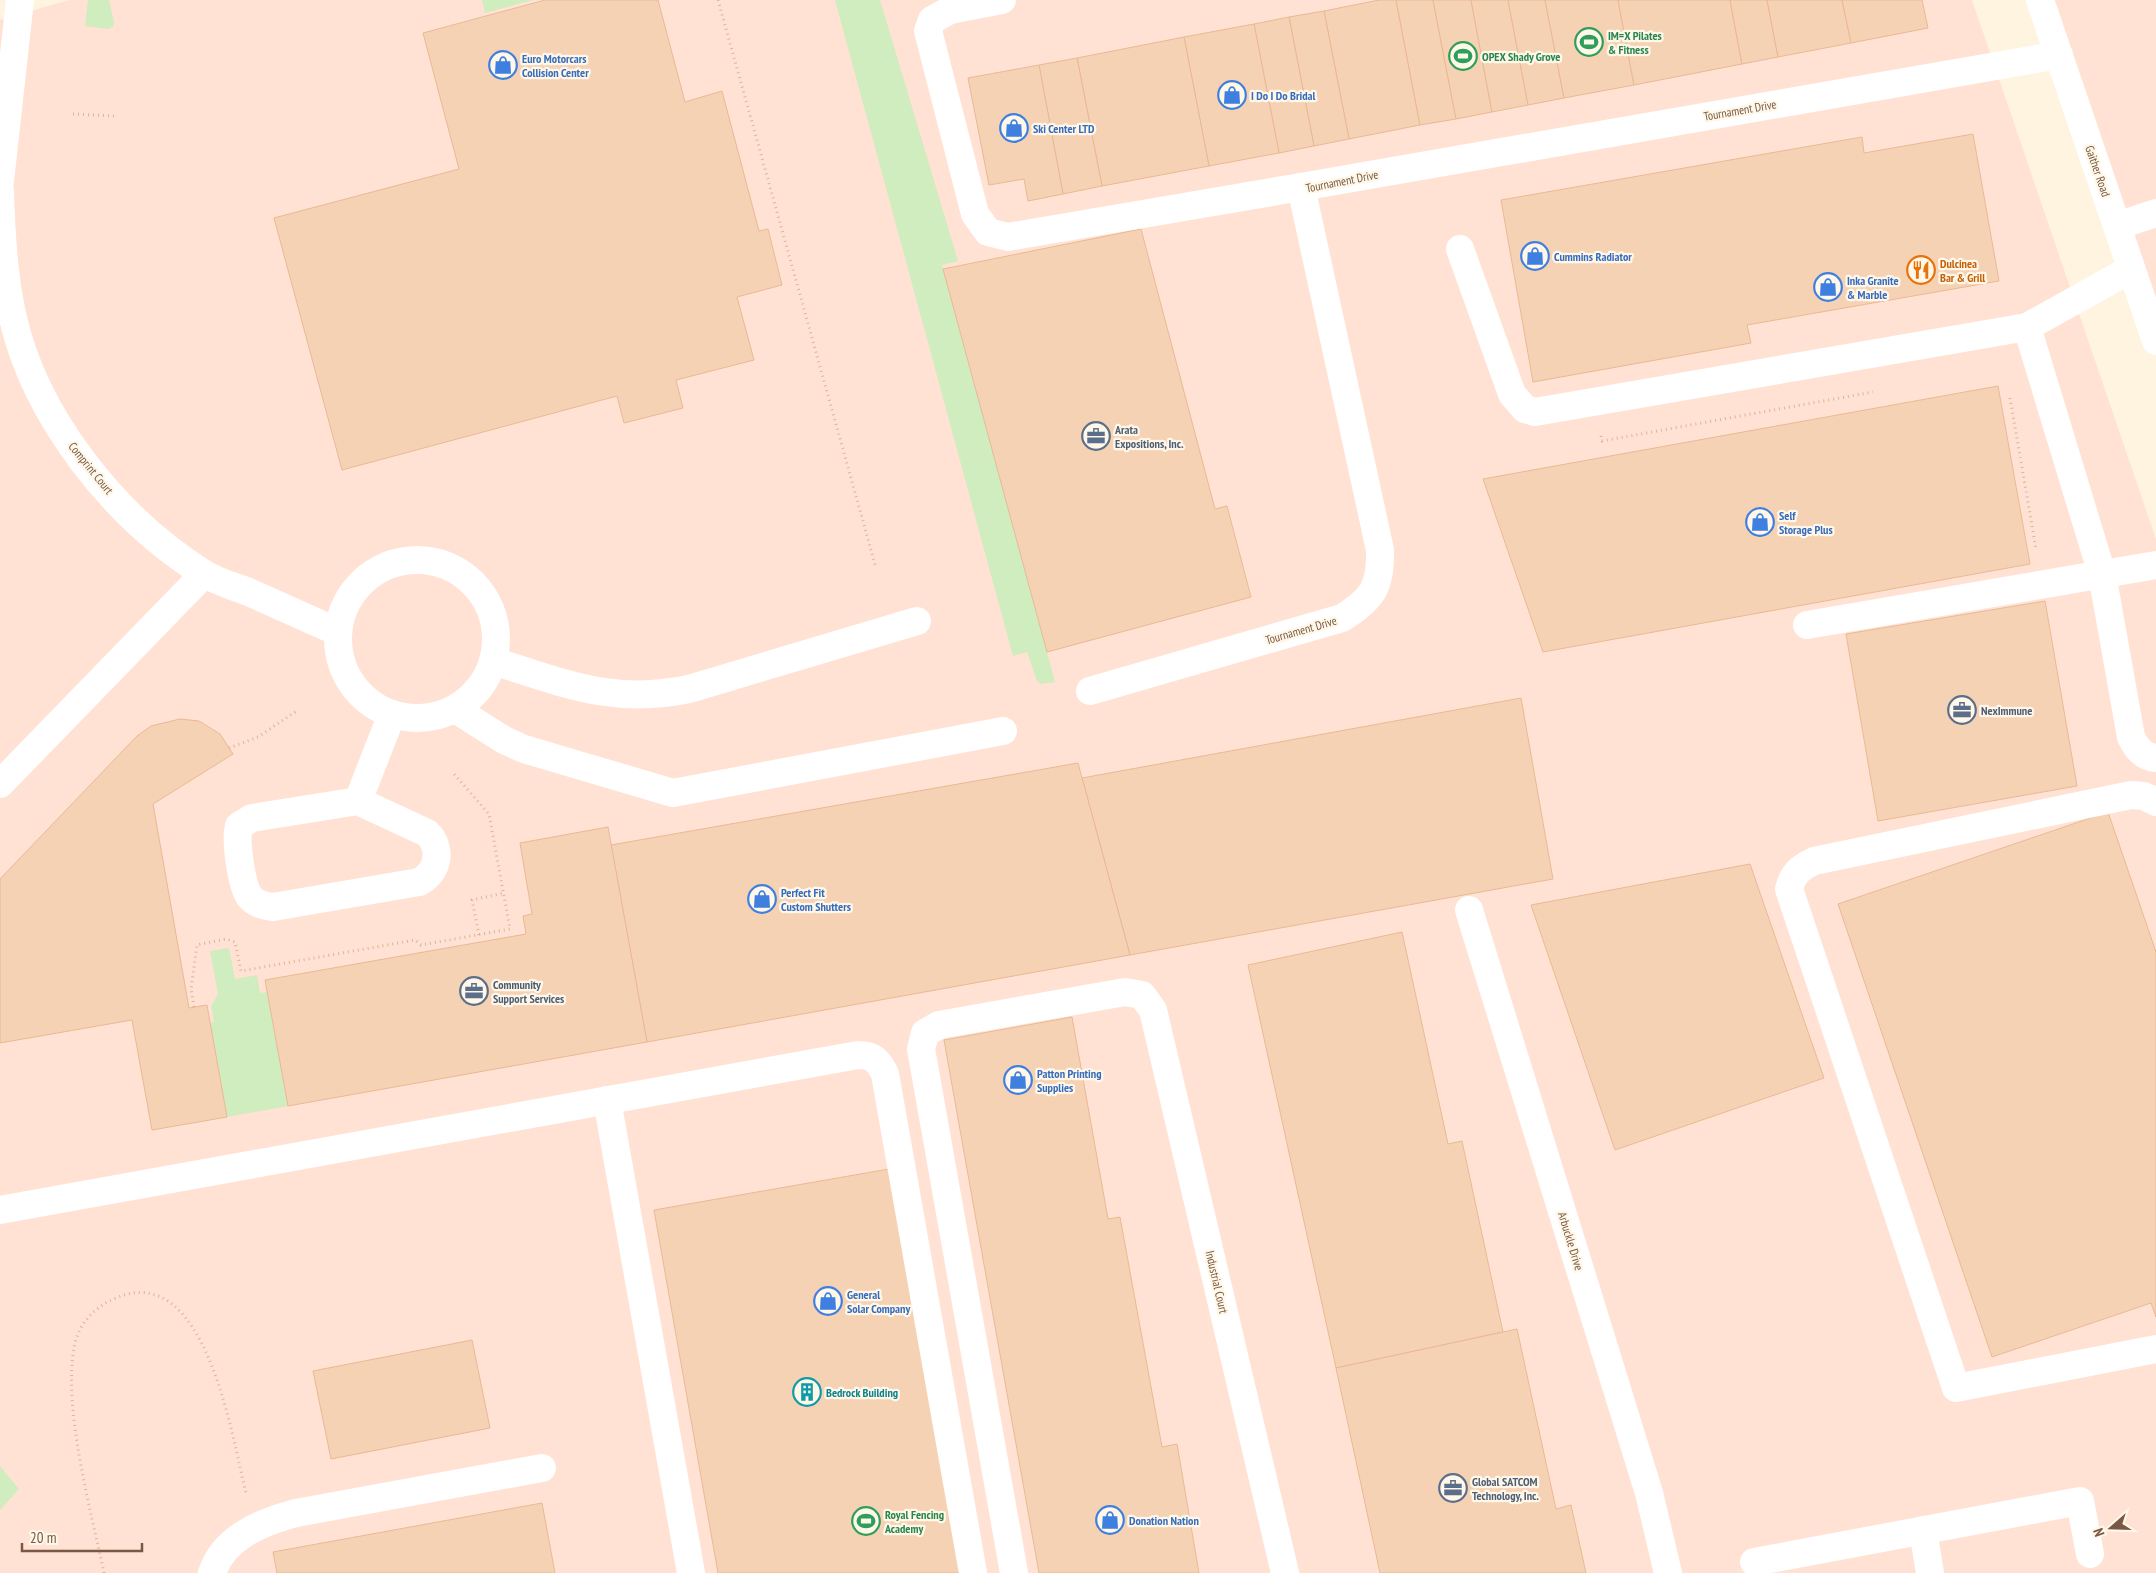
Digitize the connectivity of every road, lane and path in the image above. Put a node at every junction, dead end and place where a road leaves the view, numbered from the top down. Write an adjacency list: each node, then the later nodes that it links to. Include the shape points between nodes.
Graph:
1 (20, 0): 8 (street)
2 (718, 0): 21 (path)
3 (1002, 0): 9 (street, via 950,10 932,20 928,30 975,214 988,232 1008,238)
4 (2040, 0): 5 (street, Gaither Road)
5 (2059, 55): 9 (street, Tournament Drive); 12 (street, Gaither Road)
6 (73, 114): 7 (path)
7 (115, 116)
8 (0, 181)
9 (1301, 187): 29 (street, Tournament Drive, via 1380,550 1381,572 1374,590 1361,606 1342,618)
10 (0, 190): 22 (street, Comprint Court, via 2,246 12,314 40,394 94,476 165,546)
11 (2156, 213): 12 (street)
12 (2117, 226): 14 (street, Gaither Road)
13 (1460, 248): 19 (street, via 1518,404 1535,412)
14 (2131, 269): 15 (street); 16 (street, Gaither Road)
15 (2027, 328): 19 (street); 23 (street)
16 (2156, 342)
17 (1881, 390): 19 (path, via 1602,441)
18 (2010, 397): 24 (path)
19 (1595, 403)
20 (2156, 565): 23 (street)
21 (876, 568)
22 (204, 574): 27 (street, Comprint Court); 37 (street)
23 (2102, 574): 24 (street); 35 (street, via 2131,737 2142,754)
24 (2042, 584): 26 (street)
25 (917, 621): 28 (street, via 689,689 653,695 599,692)
26 (1807, 625)
27 (338, 632): 28 (street, via 343,608 356,588 373,572 396,562 419,559 443,563 470,580 481,592 492,614 497,637); 32 (street, via 338,653 345,673 357,691 373,705)
28 (493, 661): 30 (street, via 485,680)
29 (1090, 691)
30 (455, 709): 32 (street, via 424,718); 33 (street, via 524,749 673,793)
31 (298, 710): 34 (path, via 258,737)
32 (392, 714): 38 (street)
33 (1003, 731)
34 (229, 748)
35 (2156, 758)
36 (454, 774): 40 (path, via 490,814)
37 (0, 784)
38 (358, 801): 38 (street, via 252,818 239,826 237,840 250,896 264,906 273,907 419,882 433,873 436,856 433,840 427,833)
39 (2156, 802): 46 (street, via 2144,796 2131,795 1814,860 1792,876 1789,889 1956,1388)
40 (504, 894): 42 (path, via 510,929); 42 (path, via 472,900)
41 (1468, 910): 58 (street, Arbuckle Drive, via 1650,1492)
42 (479, 935): 43 (path, via 422,945 415,940 241,971 235,942 226,939 197,945 191,989)
43 (194, 1007)
44 (607, 1100): 45 (street); 54 (street); 55 (street, via 858,1055 875,1058 884,1074)
45 (0, 1210)
46 (2156, 1349)
47 (542, 1468): 48 (street, via 296,1513)
48 (255, 1528): 52 (path, via 217,1379 194,1328 165,1299 141,1294 120,1296 103,1304 88,1317 77,1337 73,1356 77,1432); 53 (street, via 223,1552)
49 (1922, 1530): 50 (street, via 2080,1501); 51 (street); 59 (street)
50 (2090, 1554)
51 (1754, 1562)
52 (104, 1573)
53 (212, 1573)
54 (692, 1573)
55 (973, 1573)
56 (1014, 1573): 57 (street, Industrial Court, via 921,1049 922,1040 924,1032 939,1025 1126,992 1142,995 1153,1010)
57 (1285, 1573)
58 (1668, 1573)
59 (1930, 1573)

